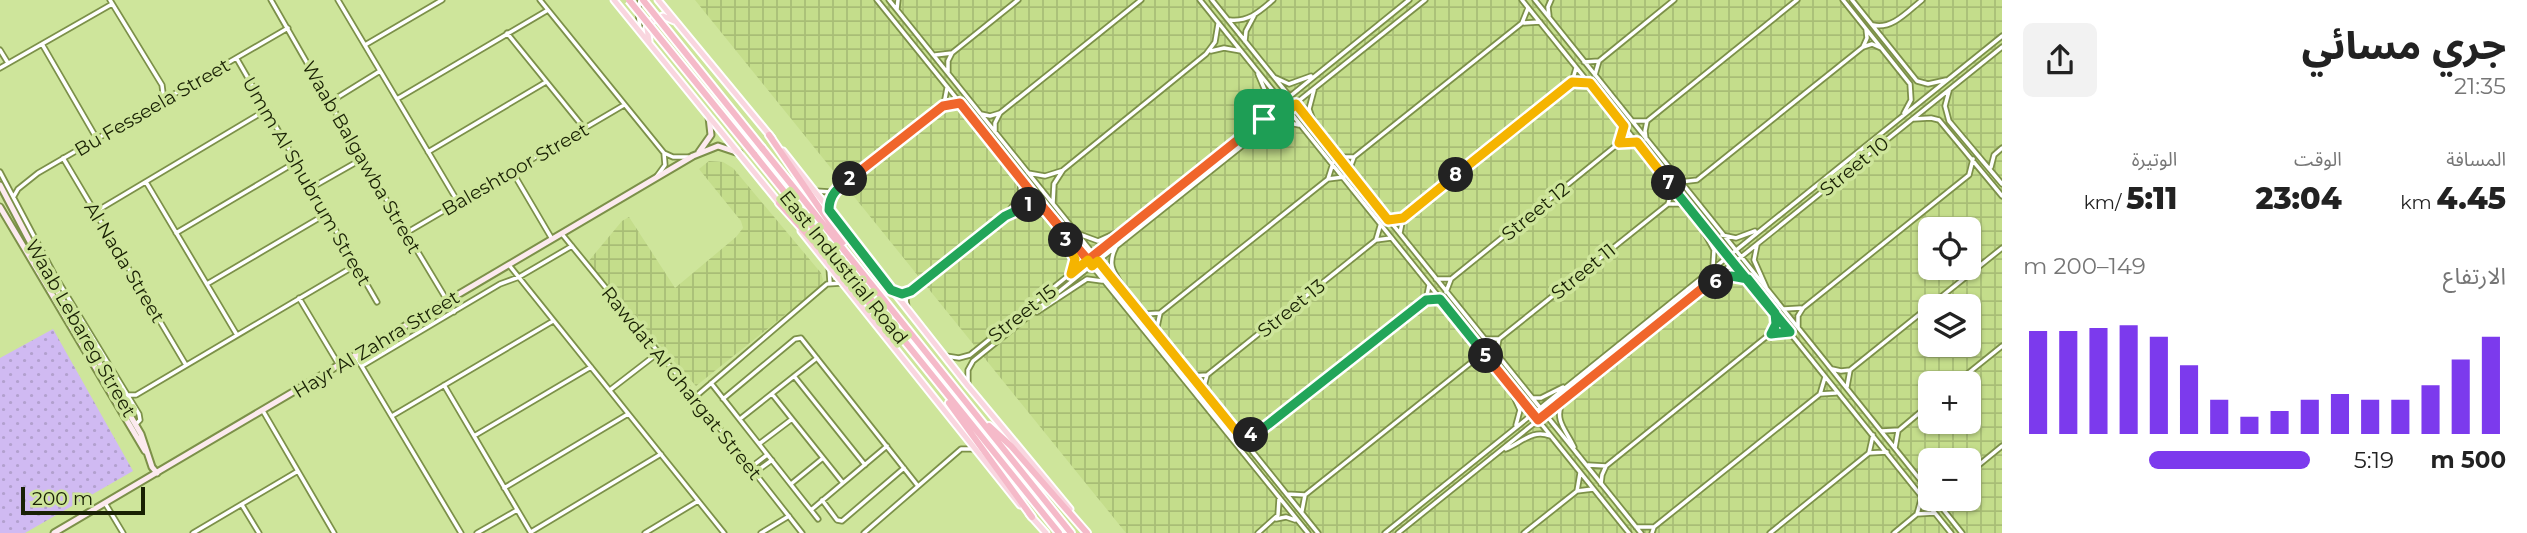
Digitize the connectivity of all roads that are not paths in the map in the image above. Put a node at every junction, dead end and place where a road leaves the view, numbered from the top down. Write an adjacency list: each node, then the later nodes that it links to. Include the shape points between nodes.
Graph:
1 (271, 0): 41 (street, Waab Balgawba Street)
2 (338, 0): 49 (street)
3 (442, 0): 49 (street)
4 (540, 0): 30 (street)
5 (614, 0): 44 (main road, East Industrial Road)
6 (629, 0): 225 (highway, East Industrial Road, bridge)
7 (642, 0): 44 (street, via 638,17); 185 (highway, East Industrial Road, bridge)
8 (658, 0): 32 (main road, East Industrial Road)
9 (664, 0): 32 (main road)
10 (877, 0): 74 (street)
11 (889, 0): 31 (street)
12 (898, 0): 31 (street)
13 (1018, 0): 55 (street)
14 (1141, 0): 89 (street)
15 (1200, 0): 36 (street)
16 (1212, 0): 35 (street)
17 (1273, 0): 33 (street)
18 (1409, 0): 68 (street, Street 15)
19 (1425, 0): 75 (street, Street 15)
20 (1522, 0): 29 (street)
21 (1535, 0): 34 (street)
22 (1551, 0): 34 (street)
23 (1674, 0): 59 (street)
24 (1797, 0): 95 (street)
25 (1843, 0): 42 (street)
26 (1852, 0): 39 (street)
27 (1922, 0): 39 (street, via 1887,26)
28 (111, 2): 48 (street); 79 (street, via 162,85)
29 (1528, 8): 37 (street); 38 (street)
30 (548, 10): 43 (street); 84 (street)
31 (898, 11): 57 (street)
32 (668, 12): 40 (main road, East Industrial Road)
33 (1255, 14): 35 (street); 47 (street)
34 (1549, 18): 60 (street)
35 (1228, 19): 47 (street)
36 (1217, 22): 54 (street); 56 (street, via 1217,37)
37 (1540, 22): 38 (street); 63 (street)
38 (1522, 23): 113 (street)
39 (1872, 24): 70 (street, via 1917,80 1928,84)
40 (679, 25): 46 (main road, via 667,17 656,18 647,28); 101 (main road, East Industrial Road)
41 (288, 28): 58 (street, Bu Fesseela Street); 80 (street, Waab Balgawba Street)
42 (1866, 29): 50 (street); 52 (street)
43 (508, 33): 71 (street); 78 (street)
44 (642, 33): 46 (main road, East Industrial Road)
45 (2002, 36): 70 (street, Street 10)
46 (649, 42): 90 (main road, East Industrial Road)
47 (1245, 42): 67 (street)
48 (42, 44): 61 (street); 103 (street)
49 (365, 45): 65 (street)
50 (1863, 47): 52 (street); 130 (street)
51 (2002, 47): 76 (street, Street 10)
52 (1881, 48): 91 (street, via 1910,84 1911,100)
53 (0, 50): 61 (street)
54 (1243, 52): 56 (street, via 1224,48); 64 (street)
55 (952, 53): 57 (street); 66 (street)
56 (1206, 54): 119 (street)
57 (933, 55): 66 (street)
58 (237, 59): 79 (street, Bu Fesseela Street); 86 (street, Umm Al Shubrum Street)
59 (1599, 61): 60 (street); 69 (street)
60 (1584, 62): 69 (street)
61 (8, 63): 62 (street)
62 (0, 68)
63 (1577, 68): 72 (street); 73 (street)
64 (1256, 69): 81 (street); 92 (street, via 1269,100)
65 (380, 71): 78 (street); 80 (street)
66 (948, 74): 88 (street)
67 (1271, 74): 68 (street, Street 15, via 1289,84); 77 (street)
68 (1317, 74): 77 (street, Street 15)
69 (1595, 76): 93 (street)
70 (1948, 80): 91 (street, Street 10)
71 (546, 82): 98 (street); 108 (street)
72 (1572, 82): 73 (street); 158 (street)
73 (1590, 83): 96 (street)
74 (947, 88): 82 (street); 85 (street)
75 (1315, 89): 83 (street, Street 15); 99 (street, via 1309,109)
76 (1949, 89): 94 (street, Street 10); 120 (street, via 1946,116)
77 (1289, 96): 81 (street, Street 15); 83 (street)
78 (397, 99): 108 (street)
79 (163, 101): 103 (street, Bu Fesseela Street)
80 (330, 102): 115 (street, Waab Balgawba Street)
81 (1282, 102): 87 (street); 92 (street, Street 15)
82 (960, 103): 85 (street); 128 (street)
83 (1296, 104): 87 (street, Street 15); 99 (street)
84 (624, 105): 98 (street, Baleshtoor Street); 109 (street)
85 (943, 106): 142 (street)
86 (266, 110): 117 (street, Umm Al Shubrum Street); 132 (street)
87 (1289, 110): 97 (street); 102 (street, Street 15)
88 (979, 113): 89 (street); 100 (street)
89 (1000, 113): 100 (street)
90 (708, 115): 110 (main road, East Industrial Road); 111 (street, via 710,137)
91 (1903, 116): 163 (street, Street 10)
92 (1264, 119): 162 (street, Street 15)
93 (1630, 120): 95 (street); 105 (street)
94 (1911, 120): 116 (street, via 1939,120); 174 (street, Street 10)
95 (1647, 121): 105 (street)
96 (1624, 126): 104 (street); 106 (street)
97 (1303, 127): 102 (street, Street 15, via 1285,122); 118 (street)
98 (584, 128): 121 (street, Baleshtoor Street)
99 (1317, 131): 112 (street)
100 (996, 134): 124 (street)
101 (769, 135): 141 (main road, East Industrial Road); 185 (highway)
102 (1256, 136): 175 (street, Street 15)
103 (97, 139): 114 (street, Bu Fesseela Street)
104 (1637, 142): 106 (street); 136 (street)
105 (1647, 142): 133 (street)
106 (1619, 143): 196 (street, Street 12)
107 (2002, 148): 120 (street, via 1992,159)
108 (428, 152): 146 (street)
109 (664, 153): 111 (street); 131 (street, via 664,165)
110 (739, 153): 111 (street, Hayr Al Zahra Street, via 718,146); 148 (main road, East Industrial Road)
111 (695, 155): 131 (street, Hayr Al Zahra Street)
112 (1338, 157): 113 (street); 122 (street)
113 (1354, 157): 122 (street)
114 (63, 158): 139 (street, Bu Fesseela Street); 155 (street, Al Nada Street)
115 (362, 159): 137 (street); 167 (street, Waab Balgawba Street)
116 (1973, 159): 125 (street); 126 (street)
117 (296, 162): 137 (street, Umm Al Shubrum Street); 166 (street)
118 (1333, 163): 127 (street); 129 (street)
119 (1063, 170): 124 (street, via 1045,176); 151 (street, via 1052,190)
120 (1990, 170): 134 (street)
121 (512, 171): 146 (street, Baleshtoor Street); 172 (street)
122 (1349, 171): 159 (street)
123 (0, 172): 138 (street)
124 (1028, 173): 151 (street)
125 (1984, 174): 126 (street); 145 (street)
126 (1969, 175): 216 (street)
127 (1344, 177): 129 (street); 161 (street)
128 (1021, 179): 154 (street); 157 (street, via 1020,196)
129 (1328, 179): 221 (street)
130 (1697, 180): 133 (street); 144 (street)
131 (653, 181): 168 (street, Hayr Al Zahra Street)
132 (146, 182): 155 (street); 166 (street)
133 (1680, 182): 144 (street)
134 (2002, 184)
135 (0, 185): 147 (street, Waab Lebareg Street)
136 (1673, 187): 149 (street); 150 (street)
137 (311, 188): 156 (street, Umm Al Shubrum Street)
138 (10, 189): 139 (street); 143 (street)
139 (18, 189): 143 (street, Bu Fesseela Street)
140 (0, 191): 147 (street)
141 (816, 191): 142 (street); 153 (main road, East Industrial Road)
142 (834, 191): 153 (street)
143 (14, 196): 183 (street)
144 (1692, 196): 170 (street)
145 (2002, 196)
146 (458, 202): 167 (street, Baleshtoor Street)
147 (10, 203): 179 (street, Waab Lebareg Street)
148 (779, 203): 191 (main road, East Industrial Road); 225 (highway)
149 (1668, 204): 150 (street); 232 (street, Street 11)
150 (1686, 204): 160 (street)
151 (1053, 205): 165 (street)
152 (0, 207): 318 (street, Waab Lebareg Street, via 146,454)
153 (829, 210): 205 (main road, East Industrial Road)
154 (1046, 211): 157 (street, via 1028,205); 164 (street)
155 (95, 212): 242 (street, Al Nada Street)
156 (326, 214): 188 (street, Umm Al Shubrum Street); 201 (street)
157 (1005, 216): 206 (street)
158 (1403, 218): 159 (street); 169 (street)
159 (1388, 220): 169 (street)
160 (1700, 223): 181 (street); 192 (street, via 1714,250)
161 (1381, 225): 171 (street); 173 (street)
162 (1128, 227): 165 (street, Street 15, via 1098,241); 180 (street, Street 15)
163 (1763, 227): 170 (street, Street 10, via 1741,237); 178 (street, Street 10)
164 (1063, 232): 184 (street); 193 (street, via 1075,259)
165 (1075, 232): 180 (street)
166 (176, 233): 201 (street)
167 (406, 233): 213 (street, Waab Balgawba Street)
168 (562, 234): 172 (street, Hayr Al Zahra Street); 176 (street, Rawdat Al Ghargat Street)
169 (1400, 234): 195 (street)
170 (1722, 235): 178 (street)
171 (1391, 238): 173 (street); 202 (street)
172 (552, 239): 189 (street, Hayr Al Zahra Street)
173 (1376, 240): 250 (street, Street 13)
174 (1758, 243): 182 (street, Street 10); 204 (street, via 1754,260)
175 (1117, 245): 186 (street, Street 15); 210 (street, via 1111,267)
176 (572, 246): 194 (street); 235 (street, Rawdat Al Ghargat Street)
177 (2002, 248): 247 (street)
178 (1735, 250): 181 (street, Street 10); 182 (street)
179 (36, 253): 183 (street); 214 (street, Waab Lebareg Street)
180 (1094, 255): 184 (street, Street 15); 186 (street)
181 (1728, 256): 187 (street); 192 (street, Street 10)
182 (1741, 257): 187 (street, Street 10); 204 (street)
183 (46, 258): 208 (street)
184 (1088, 260): 190 (street); 193 (street, Street 15)
185 (855, 261): 279 (highway, East Industrial Road)
186 (1098, 261): 190 (street, Street 15); 210 (street)
187 (1734, 263): 197 (street); 203 (street, Street 10)
188 (356, 265): 209 (street); 215 (street, Umm Al Shubrum Street)
189 (509, 265): 194 (street); 213 (street, Hayr Al Zahra Street)
190 (1092, 266): 198 (street); 220 (street, Street 15)
191 (829, 267): 199 (street); 200 (main road, East Industrial Road)
192 (1712, 269): 258 (street, Street 10)
193 (1071, 274): 238 (street, Street 15, via 970,355)
194 (519, 277): 218 (street); 224 (street)
195 (1436, 279): 196 (street); 207 (street)
196 (1451, 279): 207 (street)
197 (1748, 279): 203 (street, Street 10, via 1731,276); 222 (street)
198 (1105, 282): 220 (street, Street 15, via 1087,279); 330 (street)
199 (830, 283): 200 (street); 254 (street)
200 (843, 283): 287 (main road, East Industrial Road)
201 (207, 284): 230 (street)
202 (1429, 285): 211 (street); 212 (street)
203 (1705, 286): 270 (street, Street 10)
204 (1767, 289): 217 (street)
205 (891, 290): 206 (street); 219 (main road, East Industrial Road)
206 (911, 291): 219 (street, via 906,301)
207 (1447, 292): 231 (street)
208 (67, 293): 214 (street); 266 (street)
209 (299, 298): 230 (street); 243 (street)
210 (1128, 298): 223 (street)
211 (1440, 299): 212 (street); 233 (street)
212 (1426, 300): 288 (street)
213 (447, 302): 218 (street, Waab Balgawba Street); 237 (street, Hayr Al Zahra Street)
214 (64, 303): 283 (street, Waab Lebareg Street)
215 (377, 303)
216 (1803, 308): 217 (street); 226 (street)
217 (1784, 309): 226 (street)
218 (454, 312): 244 (street)
219 (909, 312): 238 (main road, East Industrial Road)
220 (1035, 312): 257 (street, Street 15, via 973,360)
221 (1160, 313): 223 (street); 227 (street)
222 (1775, 313): 228 (street); 229 (street)
223 (1142, 314): 227 (street)
224 (553, 321): 245 (street); 255 (street)
225 (892, 326): 249 (highway, East Industrial Road)
226 (1798, 327): 246 (street)
227 (1156, 332): 252 (street)
228 (1790, 332): 229 (street); 253 (street)
229 (1771, 334): 311 (street)
230 (237, 335): 242 (street)
231 (1484, 339): 232 (street); 236 (street)
232 (1499, 339): 236 (street)
233 (1477, 345): 240 (street); 241 (street)
234 (2002, 346): 248 (street)
235 (658, 353): 260 (street); 267 (street, Rawdat Al Ghargat Street)
236 (1496, 354): 268 (street)
237 (355, 355): 243 (street, Hayr Al Zahra Street); 244 (street)
238 (944, 355): 257 (main road, East Industrial Road)
239 (817, 358): 251 (street); 269 (street, via 796,338); 294 (street)
240 (1490, 360): 241 (street); 256 (street)
241 (1473, 361): 329 (street)
242 (186, 365): 265 (street)
243 (339, 365): 273 (street, Hayr Al Zahra Street)
244 (362, 366): 278 (street)
245 (591, 367): 260 (street); 290 (street)
246 (1831, 369): 247 (street); 259 (street)
247 (1850, 370): 259 (street)
248 (1971, 371)
249 (929, 372): 343 (highway); 349 (highway, East Industrial Road)
250 (1207, 375): 252 (street); 261 (street)
251 (794, 376): 263 (street); 309 (street)
252 (1192, 376): 261 (street)
253 (1825, 377): 262 (street); 264 (street)
254 (710, 383): 267 (street); 269 (street)
255 (444, 385): 278 (street); 290 (street)
256 (1509, 385): 275 (street); 284 (street, via 1520,410)
257 (968, 386): 365 (main road, East Industrial Road)
258 (1568, 386): 268 (street, Street 10); 272 (street, Street 10)
259 (1847, 389): 285 (street)
260 (610, 390): 274 (street)
261 (1203, 390): 291 (street)
262 (1839, 393): 264 (street); 289 (street)
263 (772, 394): 280 (street); 281 (street)
264 (1820, 394): 348 (street)
265 (136, 395): 266 (street); 271 (street)
266 (127, 396): 271 (street)
267 (695, 397): 312 (street, Rawdat Al Ghargat Street)
268 (1532, 398): 272 (street)
269 (723, 399): 280 (street)
270 (1563, 401): 276 (street, Street 10); 301 (street, via 1559,420)
271 (131, 402): 283 (street, via 140,416)
272 (1541, 408): 275 (street, Street 10); 276 (street)
273 (263, 410): 314 (street); 315 (street, Hayr Al Zahra Street)
274 (628, 414): 304 (street); 324 (street)
275 (1533, 414): 282 (street); 284 (street, Street 10)
276 (1546, 414): 282 (street, Street 10); 301 (street)
277 (1918, 414): 286 (street)
278 (392, 416): 355 (street)
279 (980, 418): 364 (highway, East Industrial Road); 365 (highway)
280 (740, 419): 293 (street)
281 (792, 419): 293 (street); 306 (street)
282 (1538, 420): 292 (street); 300 (street, Street 10)
283 (136, 424): 315 (street, Waab Lebareg Street)
284 (1514, 429): 369 (street, Street 10)
285 (1881, 430): 286 (street); 296 (street)
286 (1899, 430): 296 (street)
287 (963, 433): 297 (street); 298 (main road, East Industrial Road)
288 (1256, 434): 291 (street); 299 (street)
289 (1873, 435): 302 (street); 303 (street)
290 (474, 436): 324 (street)
291 (1240, 436): 299 (street)
292 (1551, 437): 300 (street, Street 10, via 1531,435); 317 (street)
293 (759, 444): 305 (street)
294 (887, 446): 309 (street); 313 (street)
295 (2002, 446): 308 (street)
296 (1895, 448): 319 (street)
297 (961, 449): 298 (street); 323 (street)
298 (976, 450): 343 (main road, East Industrial Road)
299 (1251, 450): 328 (street)
300 (1501, 451): 370 (street, Street 10)
301 (1576, 452): 310 (street)
302 (1887, 452): 303 (street); 327 (street)
303 (1869, 453): 375 (street)
304 (661, 454): 332 (street); 357 (street)
305 (768, 455): 307 (street); 312 (street)
306 (823, 458): 320 (street); 321 (street)
307 (772, 460): 316 (street); 321 (street)
308 (1981, 463)
309 (865, 464): 320 (street)
310 (1586, 464): 311 (street); 322 (street)
311 (1606, 466): 322 (street)
312 (750, 468): 316 (street, Rawdat Al Ghargat Street)
313 (904, 468): 323 (street); 331 (street, via 842,521)
314 (298, 471): 334 (street); 354 (street)
315 (157, 473): 318 (street, Hayr Al Zahra Street)
316 (754, 473): 342 (street, Rawdat Al Ghargat Street)
317 (1580, 473): 325 (street); 326 (street)
318 (149, 477): 333 (street, Hayr Al Zahra Street)
319 (1918, 477)
320 (843, 483): 331 (street)
321 (791, 484): 336 (street)
322 (1601, 484): 347 (street)
323 (918, 486): 362 (street)
324 (504, 488): 335 (street)
325 (1593, 488): 326 (street); 372 (street)
326 (1577, 491): 371 (street)
327 (1918, 491)
328 (1287, 494): 329 (street); 339 (street)
329 (1305, 495): 339 (street)
330 (1279, 498): 345 (street, via 1280,510); 346 (street)
331 (822, 500): 336 (street)
332 (698, 501): 358 (street); 359 (street)
333 (105, 503): 350 (street, Hayr Al Zahra Street); 351 (street)
334 (242, 504): 352 (street); 353 (street)
335 (517, 510): 356 (street); 357 (street)
336 (811, 510): 344 (street)
337 (1918, 510): 341 (street)
338 (1945, 511): 378 (street)
339 (1303, 513): 368 (street)
340 (1935, 513): 341 (street); 377 (street)
341 (1917, 514): 376 (street)
342 (789, 516): 360 (street); 361 (street, Rawdat Al Ghargat Street)
343 (1032, 517): 363 (main road, East Industrial Road)
344 (818, 519)
345 (1274, 520): 346 (street, via 1286,517); 366 (street)
346 (1299, 522): 367 (street)
347 (1636, 527): 348 (street); 373 (street)
348 (1654, 527): 374 (street)
349 (1058, 532)
350 (54, 533)
351 (123, 533)
352 (193, 533)
353 (259, 533)
354 (334, 533)
355 (461, 533)
356 (477, 533)
357 (531, 533)
358 (645, 533)
359 (724, 533)
360 (761, 533)
361 (802, 533)
362 (864, 533)
363 (1046, 533)
364 (1071, 533)
365 (1088, 533)
366 (1258, 533)
367 (1308, 533)
368 (1318, 533)
369 (1385, 533)
370 (1398, 533)
371 (1524, 533)
372 (1629, 533)
373 (1641, 533)
374 (1652, 533)
375 (1770, 533)
376 (1894, 533)
377 (1951, 533)
378 (1962, 533)

